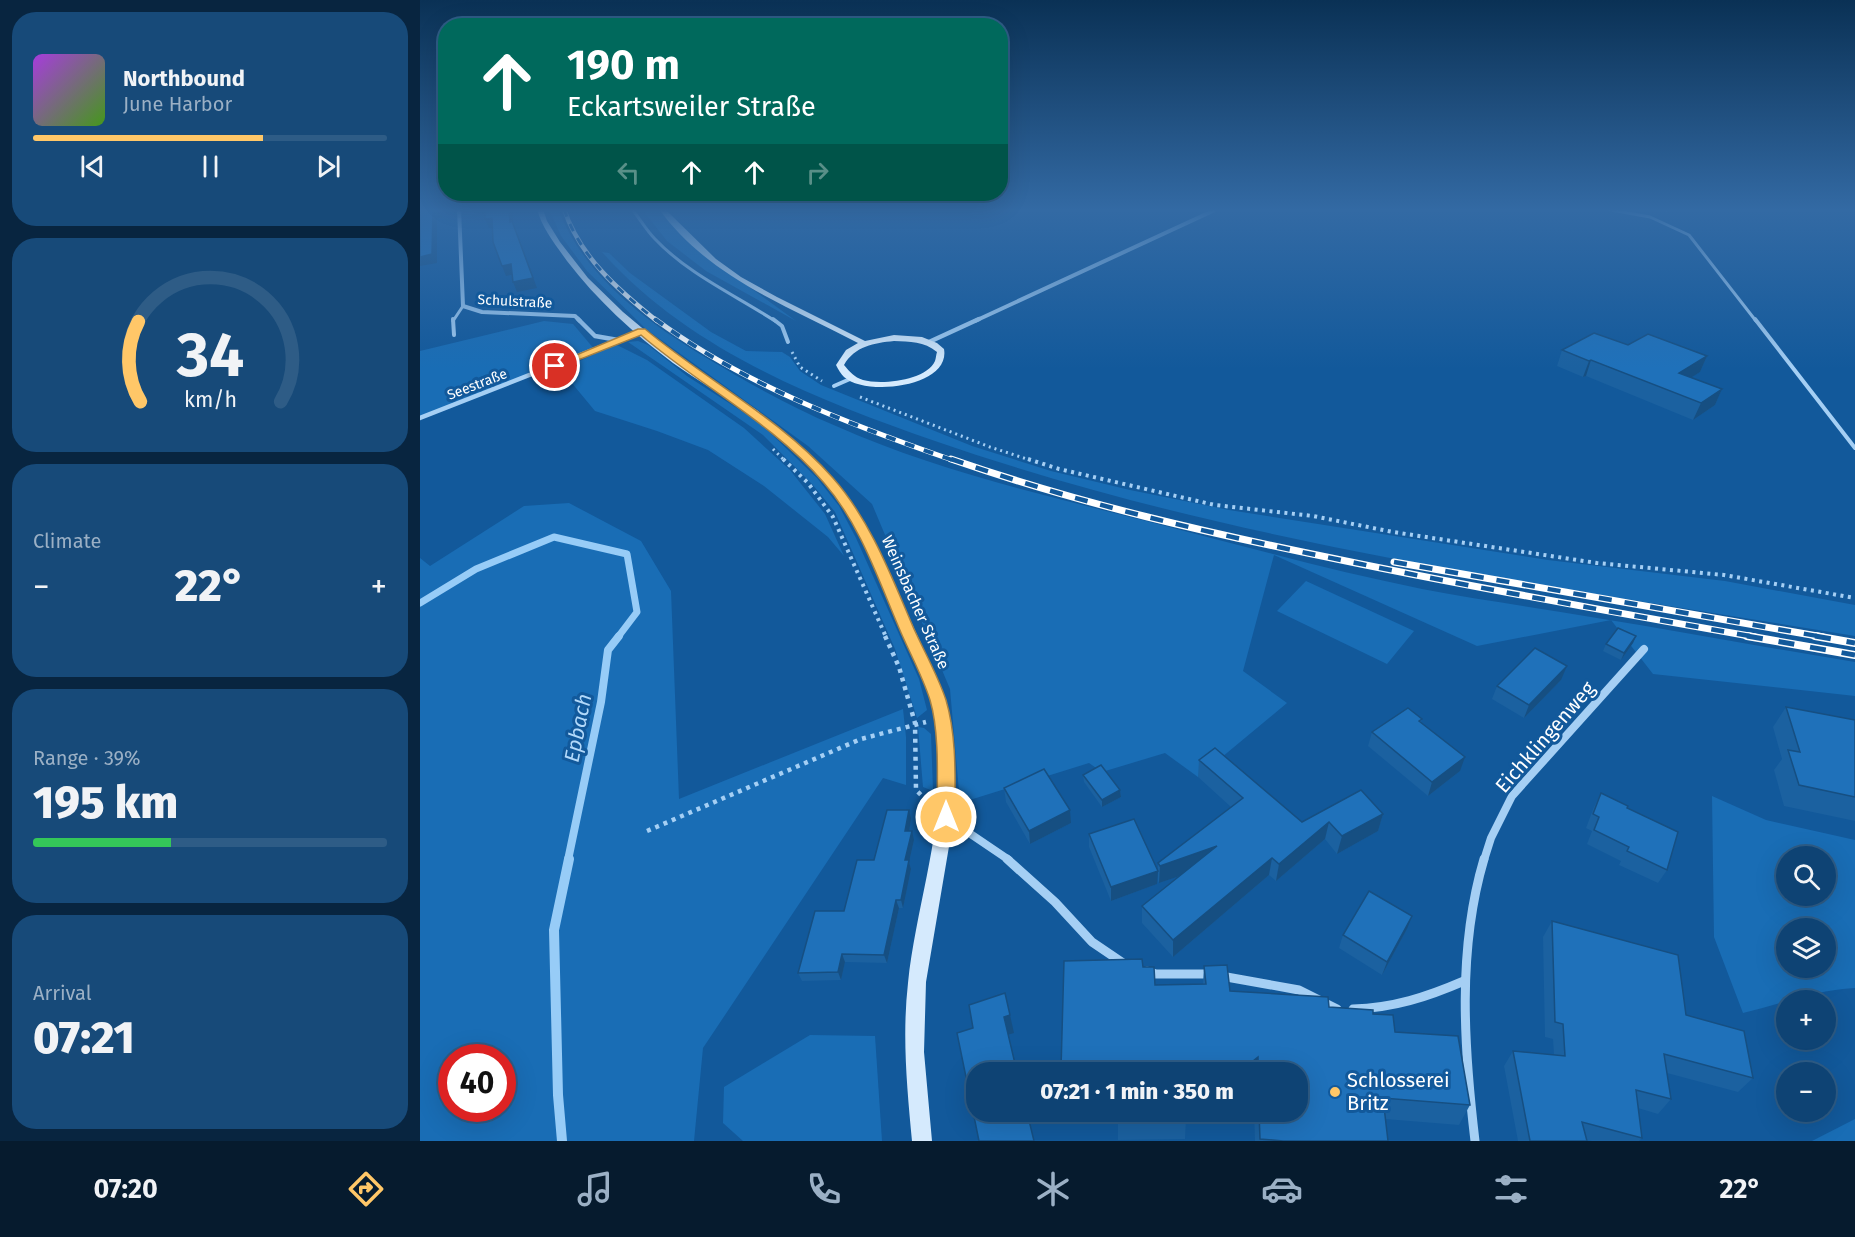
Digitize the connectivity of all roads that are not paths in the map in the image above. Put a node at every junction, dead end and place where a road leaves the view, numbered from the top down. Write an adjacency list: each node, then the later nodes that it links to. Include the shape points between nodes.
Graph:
1 (462, 262): 7 (street, Schulstraße)
2 (572, 262): 8 (street, Weinsbacher Straße, via 585,280)
3 (683, 262): 11 (lane, via 774,320)
4 (717, 262): 13 (street, via 778,300)
5 (1102, 262): 12 (street)
6 (1710, 262): 17 (lane)
7 (464, 306): 9 (lane, via 453,317); 10 (street, Schulstraße, via 482,312 575,316 595,336)
8 (642, 331): 10 (street, Seestraße); 19 (street, Weinsbacher Straße, via 675,360 780,434 828,480 853,514 938,701 946,755)
9 (454, 335)
10 (618, 340): 16 (street, Seestraße)
11 (788, 342)
12 (929, 342): 13 (street, via 894,338); 14 (street, via 940,351 942,359 928,374 879,385)
13 (865, 344): 14 (street, via 843,357 842,372)
14 (850, 379): 15 (lane)
15 (834, 386)
16 (420, 418)
17 (1855, 448)
18 (1644, 649): 20 (street, Eichklingenweg, via 1509,801 1486,850)
19 (946, 817): 20 (street, via 1010,861 1092,942 1119,962 1133,967 1156,974 1202,972 1299,990 1335,1009 1376,1010 1415,1002); 21 (street, Weinsbacher Straße, via 917,982 914,1052)
20 (1464, 981): 22 (street, Eichklingenweg)
21 (922, 1141)
22 (1475, 1141)

